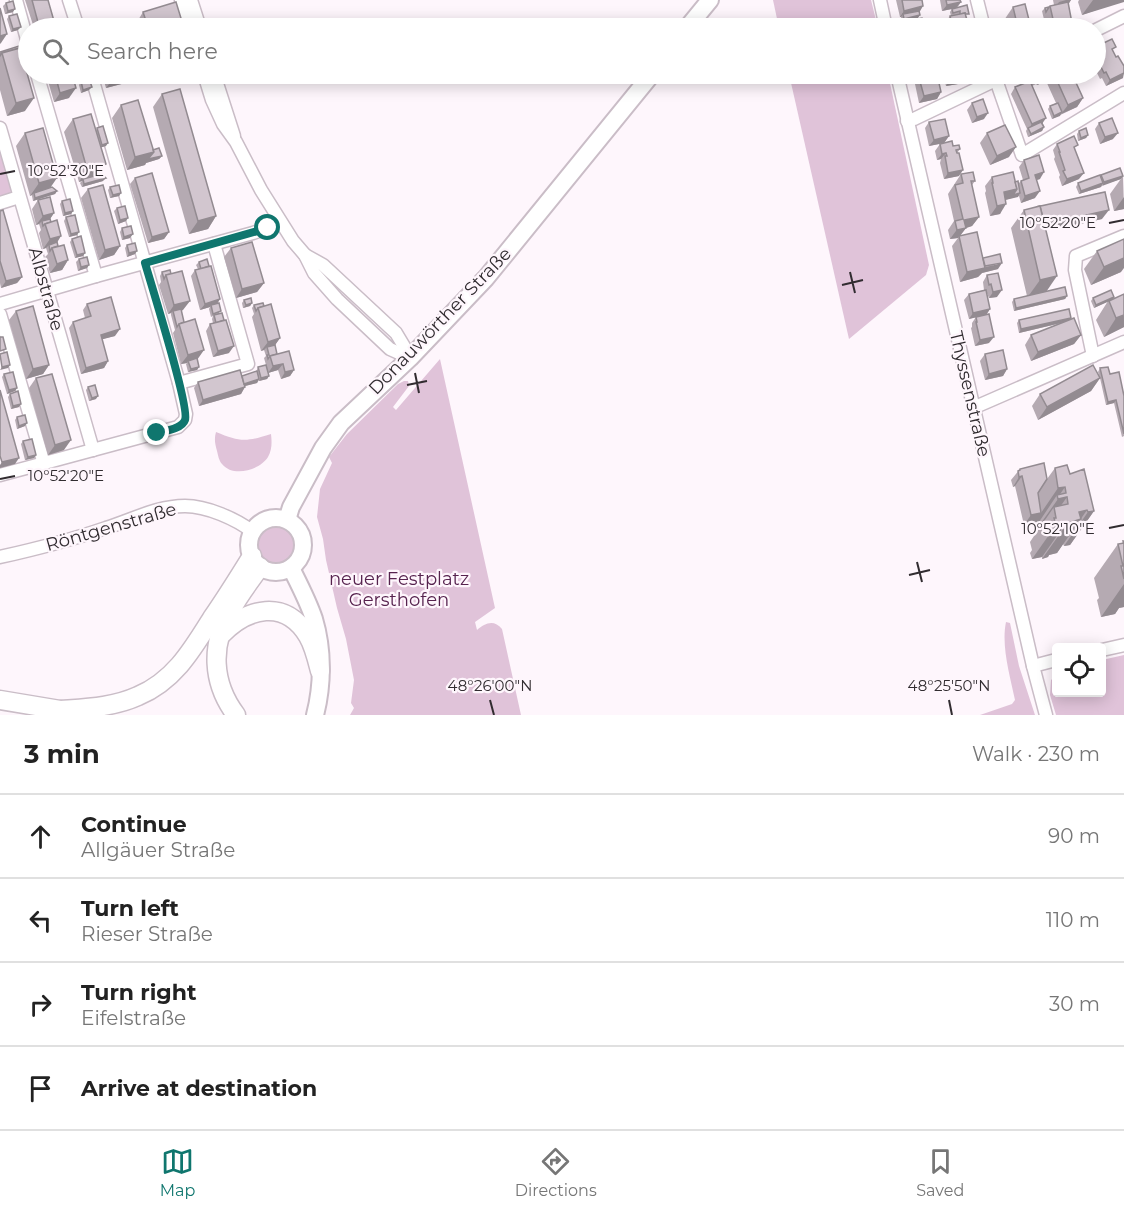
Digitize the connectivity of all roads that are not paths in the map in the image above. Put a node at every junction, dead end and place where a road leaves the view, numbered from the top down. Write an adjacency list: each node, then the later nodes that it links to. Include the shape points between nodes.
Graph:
1 (16, 0): 9 (street)
2 (69, 0): 10 (street)
3 (181, 0): 11 (street)
4 (191, 0): 12 (street)
5 (710, 0): 13 (main road)
6 (880, 0): 14 (street)
7 (977, 0): 15 (street)
8 (1124, 16): 16 (street)
9 (21, 18)
10 (75, 18)
11 (187, 18)
12 (197, 18)
13 (695, 18)
14 (884, 18)
15 (982, 18)
16 (1106, 25)
17 (40, 84): 35 (street)
18 (93, 84): 34 (street)
19 (207, 84): 28 (street, via 223,124)
20 (217, 84): 28 (street)
21 (644, 84): 41 (main road, Donauwörther Straße, via 486,278)
22 (899, 84): 26 (street, Thyssenstraße)
23 (980, 84): 26 (street)
24 (998, 84): 25 (street, via 1022,155)
25 (1124, 93)
26 (907, 121): 43 (street, Thyssenstraße)
27 (0, 128): 29 (street, Albstraße)
28 (236, 142): 31 (street)
29 (20, 197): 30 (street); 36 (street, Albstraße)
30 (0, 203)
31 (281, 223): 33 (street); 41 (street, via 305,255 323,265 396,333)
32 (1124, 236): 40 (street, via 1076,256 1075,270)
33 (214, 244): 34 (street); 42 (street, via 248,364)
34 (145, 263): 35 (street); 42 (street)
35 (96, 276): 36 (street)
36 (46, 291): 37 (street); 44 (street, Albstraße)
37 (0, 304)
38 (0, 314): 45 (street)
39 (1124, 342): 40 (street)
40 (1093, 356): 43 (street)
41 (410, 358): 47 (main road, Donauwörther Straße, via 341,423 323,448)
42 (179, 383): 44 (street, via 186,414 178,427)
43 (973, 408): 56 (street, Thyssenstraße)
44 (93, 450): 45 (street)
45 (44, 464): 46 (street)
46 (0, 475)
47 (287, 520): 48 (main road, via 269,519); 51 (main road, via 298,530 303,543 300,557)
48 (253, 532): 49 (street, Röntgenstraße, via 239,522 184,506 153,511 70,540); 50 (main road, via 249,543)
49 (0, 557)
50 (256, 562): 51 (main road, via 273,572); 52 (highway); 59 (highway, via 170,676 149,691 126,700)
51 (291, 568): 57 (main road, via 317,632)
52 (220, 636): 57 (highway, via 250,613 280,613 296,622 307,635); 61 (highway, via 216,670)
53 (1124, 645): 54 (street)
54 (1106, 649)
55 (1052, 661): 56 (street)
56 (1033, 666): 63 (street, Thyssenstraße)
57 (320, 671): 62 (main road)
58 (0, 700): 59 (highway)
59 (61, 710): 60 (highway)
60 (88, 715)
61 (236, 715)
62 (315, 715)
63 (1046, 715)

